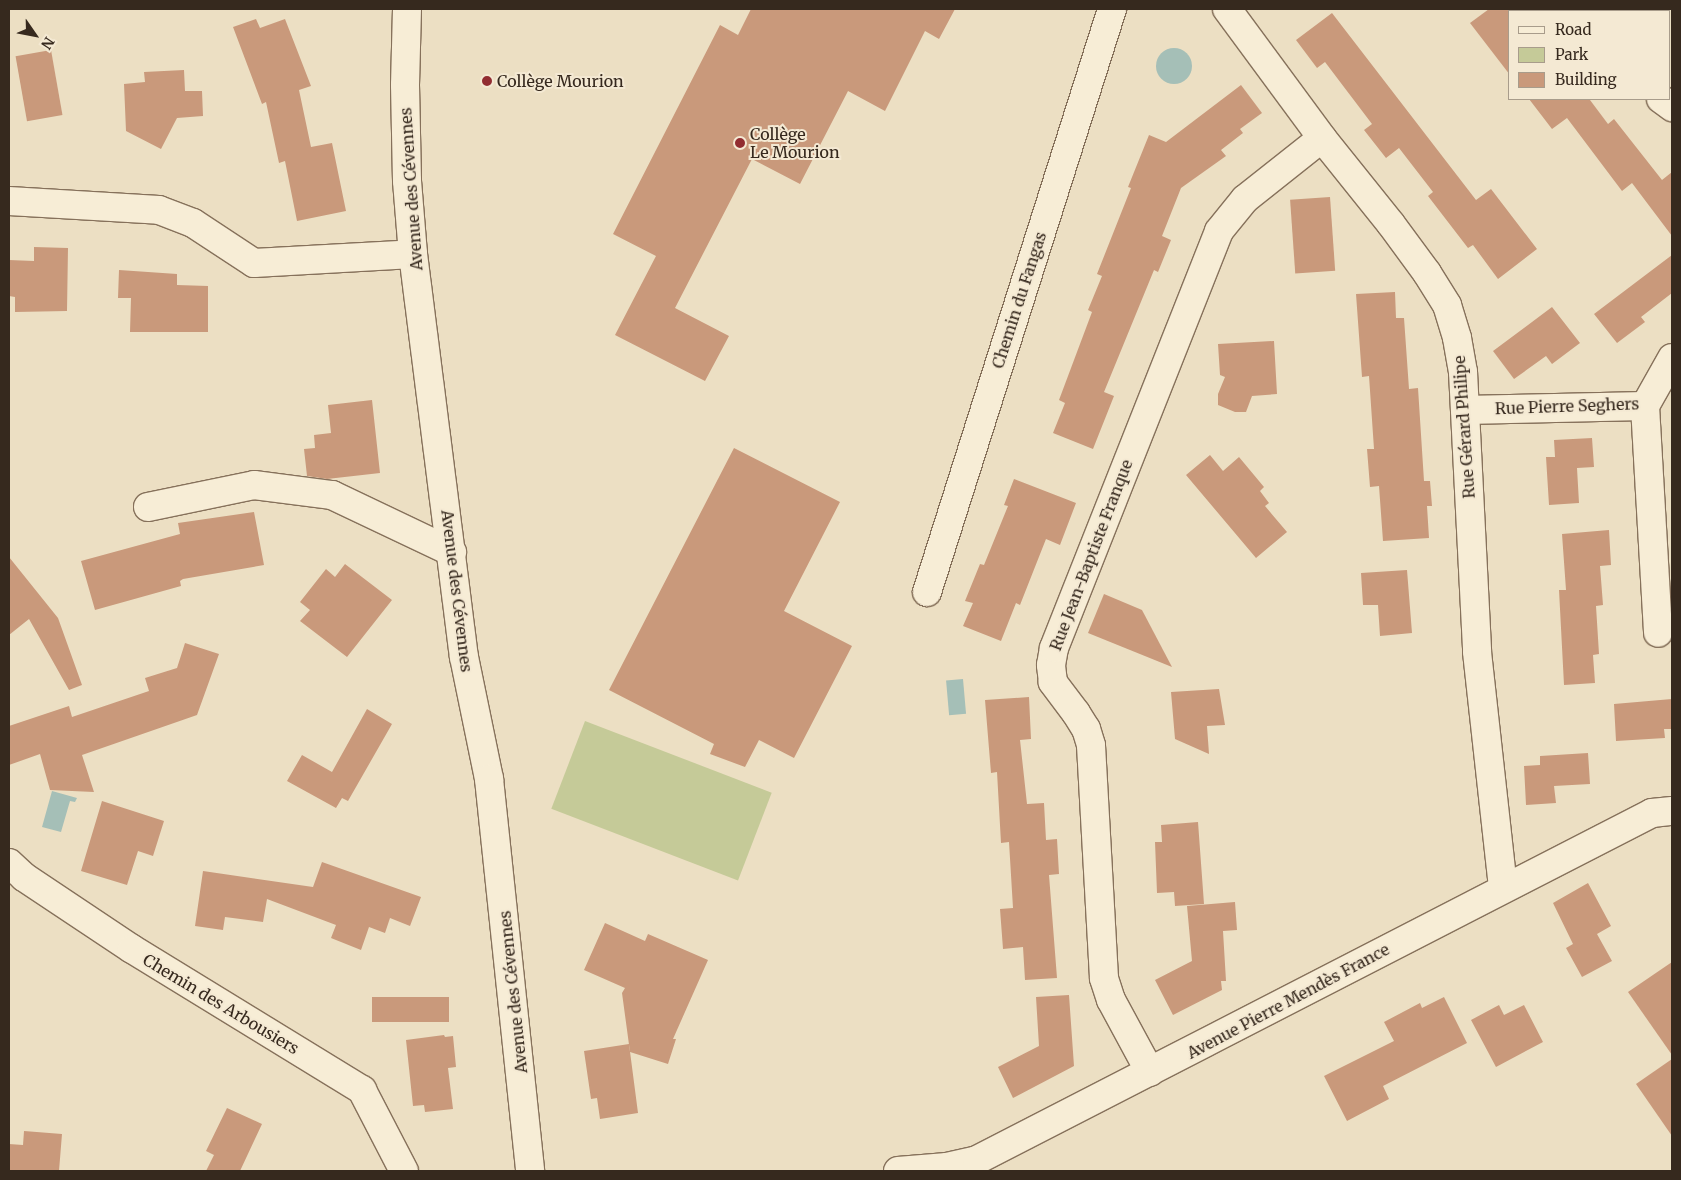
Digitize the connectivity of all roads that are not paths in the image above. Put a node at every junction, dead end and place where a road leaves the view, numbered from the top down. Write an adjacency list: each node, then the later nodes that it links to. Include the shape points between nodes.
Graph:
1 (407, 9): 6 (street, Avenue des Cévennes, via 407,171)
2 (1112, 9): 12 (street, Chemin du Fangas)
3 (1228, 9): 4 (street, Rue Gérard Philipe)
4 (1322, 138): 9 (street, Rue Gérard Philipe, via 1391,224 1447,305 1458,338); 17 (street, Rue Jean-Baptiste Franque, via 1245,199 1220,231 1054,648 1053,682 1086,729 1090,745 1104,978 1111,1000)
5 (9, 201): 6 (street, via 159,210 193,223 254,263)
6 (413, 254): 11 (street, Avenue des Cévennes)
7 (1672, 358): 8 (street, Rue Pierre Seghers)
8 (1645, 406): 9 (street, Rue Pierre Seghers); 13 (street)
9 (1464, 410): 16 (street, Rue Gérard Philipe, via 1477,652)
10 (148, 507): 11 (street, via 254,485 332,495)
11 (452, 552): 19 (street, Avenue des Cévennes, via 464,657 489,779)
12 (927, 592)
13 (1658, 633)
14 (1672, 811): 16 (street, Avenue Pierre Mendès France, via 1652,813)
15 (9, 862): 18 (street, Chemin des Arbousiers, via 24,877 132,949 362,1090)
16 (1503, 888): 17 (street, Avenue Pierre Mendès France)
17 (1150, 1072): 20 (street, Avenue Pierre Mendès France, via 977,1160 947,1167)
18 (404, 1171)
19 (530, 1171)
20 (898, 1171)

